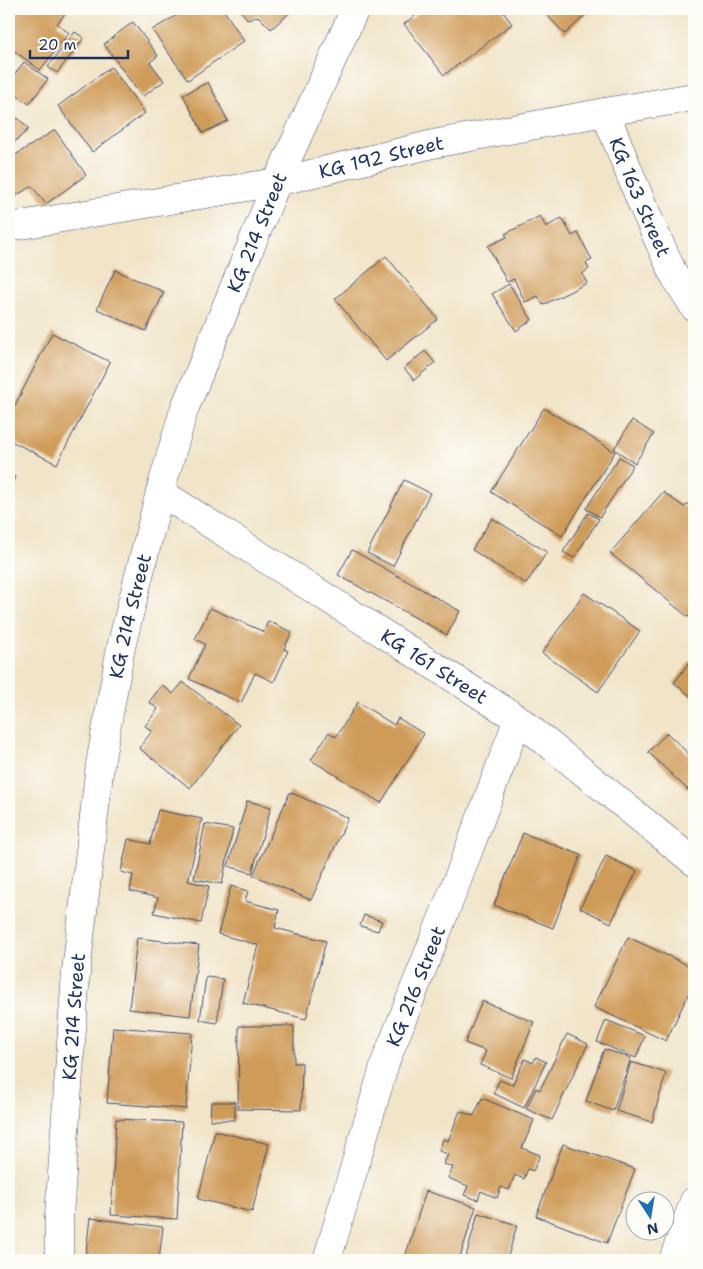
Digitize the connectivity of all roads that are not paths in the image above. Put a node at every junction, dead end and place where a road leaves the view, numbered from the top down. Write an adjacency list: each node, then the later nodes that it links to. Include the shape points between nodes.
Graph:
1 (355, 9): 4 (street, KG 214 Street)
2 (694, 97): 3 (street, KG 192 Street)
3 (604, 112): 4 (street, KG 192 Street, via 433,144); 6 (street, KG 163 Street, via 674,275)
4 (277, 182): 5 (street, KG 192 Street); 7 (street, KG 214 Street, via 184,410)
5 (9, 227)
6 (694, 307)
7 (160, 492): 8 (street, KG 161 Street); 11 (street, KG 214 Street, via 122,647 100,764 76,972 59,1216)
8 (518, 719): 9 (street, KG 161 Street); 12 (street, KG 216 Street, via 386,1060)
9 (694, 862)
10 (694, 1200): 13 (street)
11 (59, 1260)
12 (327, 1260)
13 (673, 1260)

